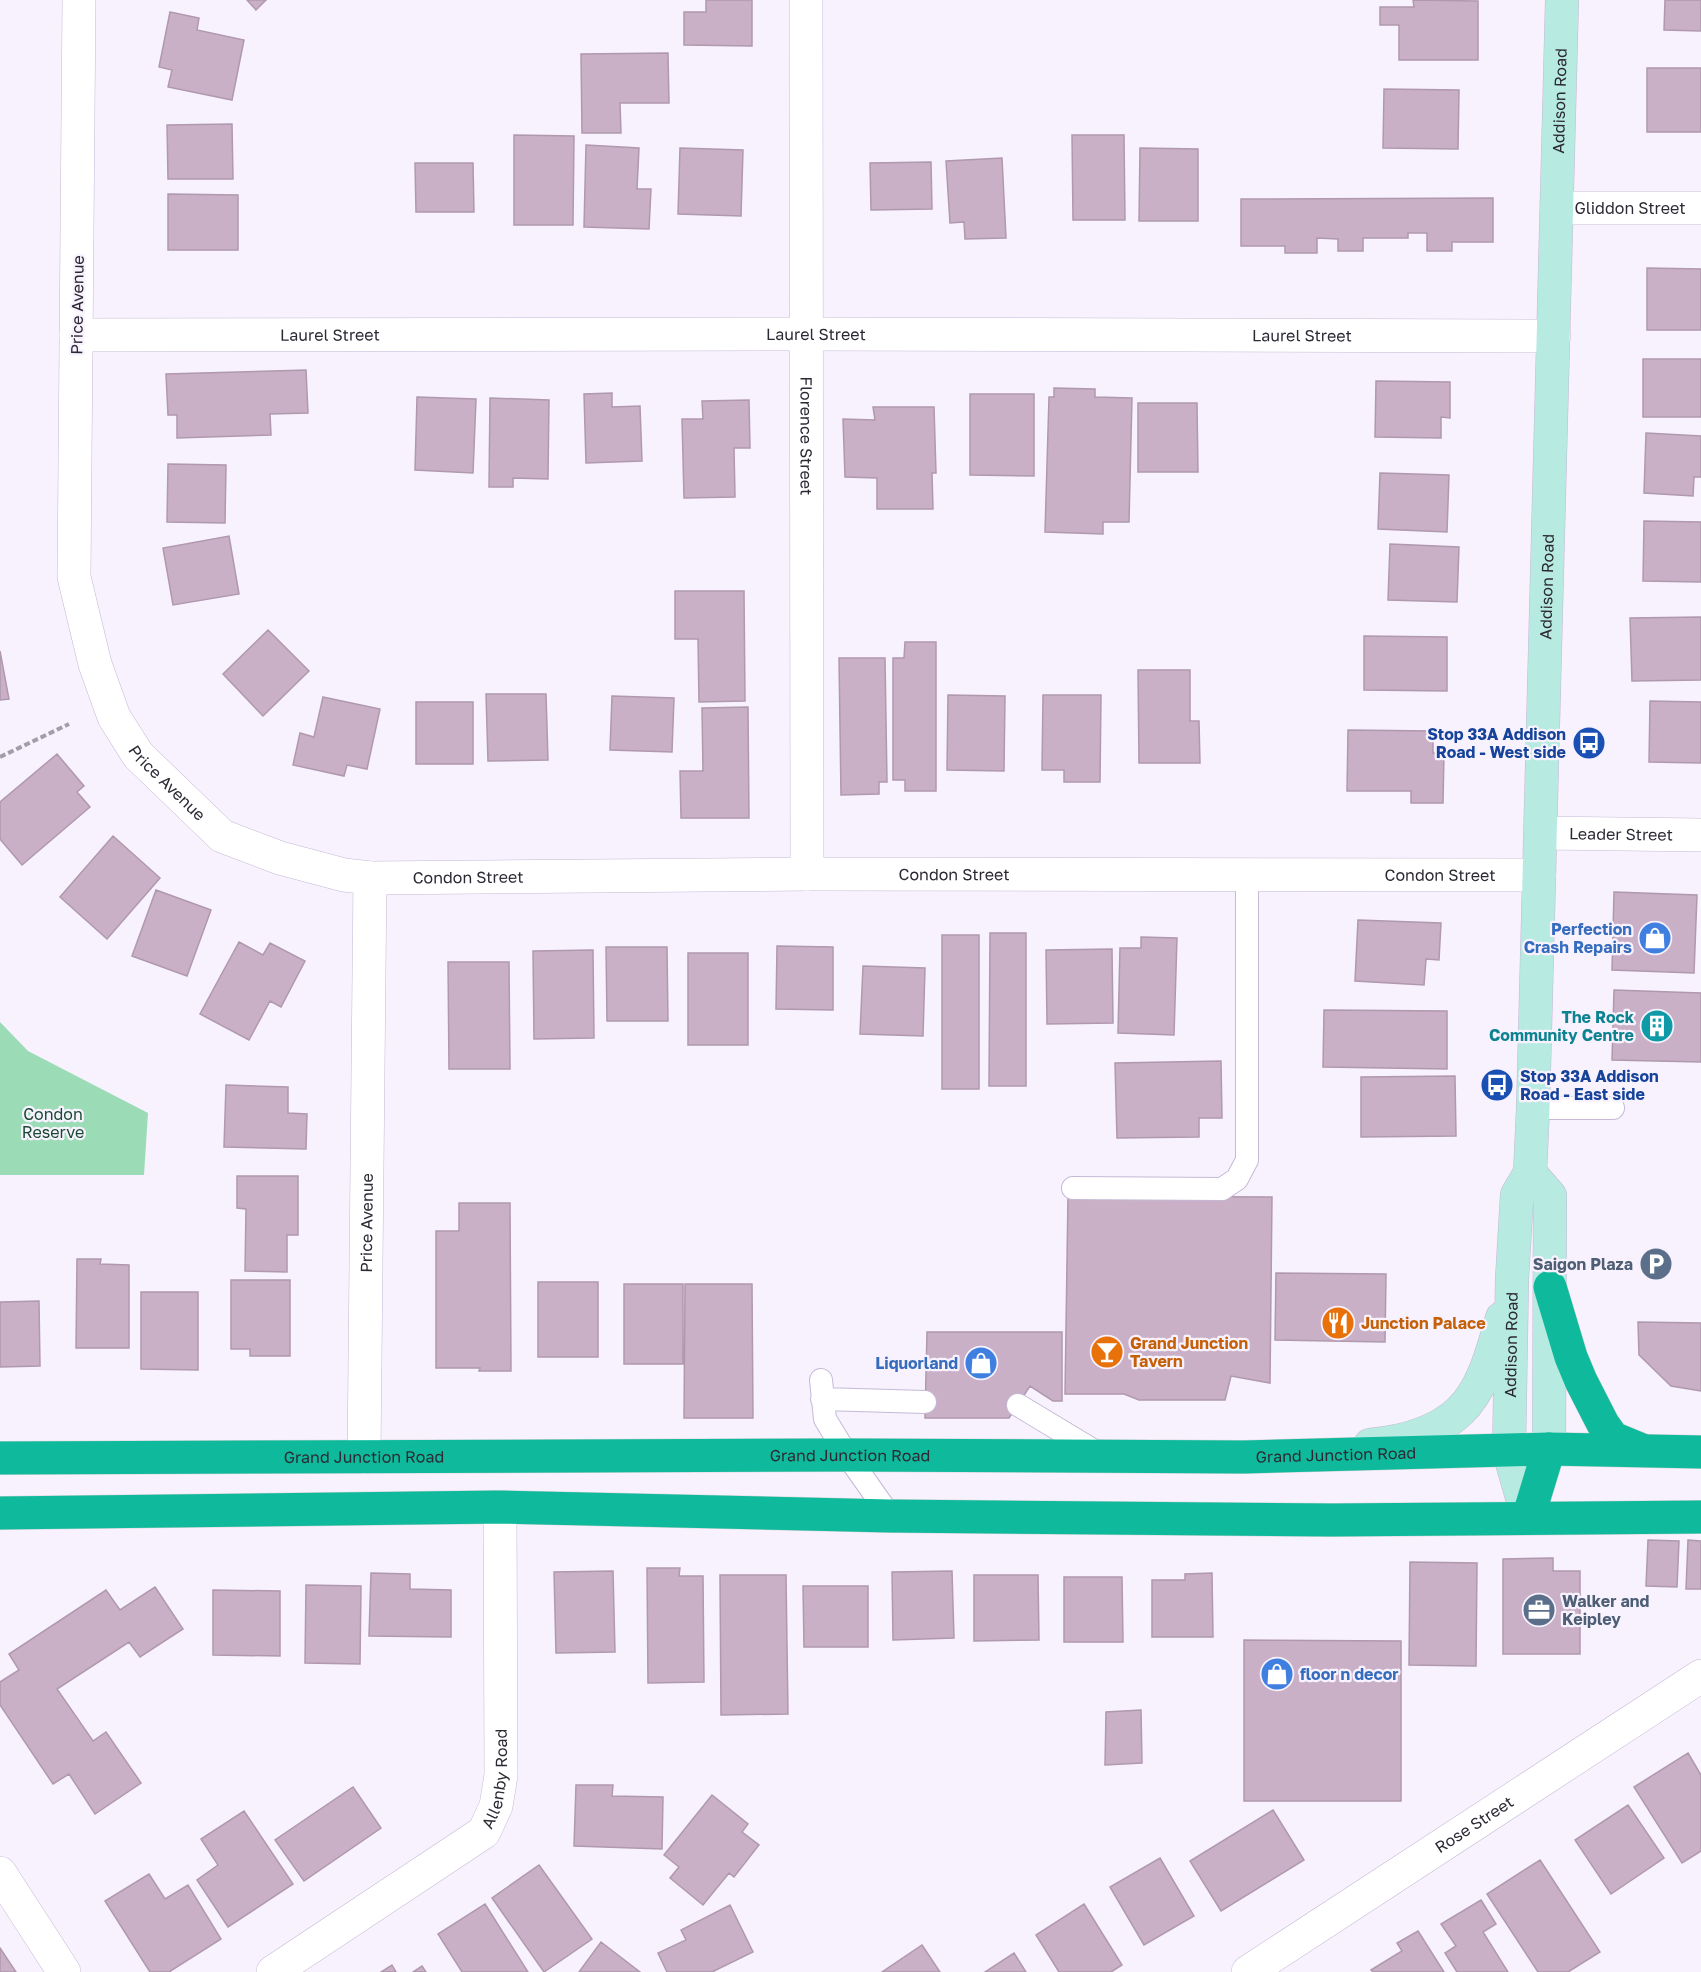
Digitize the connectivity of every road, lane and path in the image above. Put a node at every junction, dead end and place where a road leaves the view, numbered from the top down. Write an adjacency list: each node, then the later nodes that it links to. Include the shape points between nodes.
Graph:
1 (79, 0): 7 (street, Price Avenue)
2 (806, 0): 6 (street, Florence Street)
3 (1562, 0): 4 (main road, Addison Road)
4 (1558, 208): 5 (street, Gliddon Street); 8 (main road, Addison Road)
5 (1701, 208)
6 (806, 334): 7 (street, Laurel Street); 8 (street, Laurel Street); 13 (street, Florence Street)
7 (76, 335): 16 (street, Price Avenue, via 74,578 95,664 114,717 138,755 222,836 280,858)
8 (1554, 336): 11 (main road, Addison Road)
9 (69, 724): 10 (path)
10 (0, 757)
11 (1541, 833): 12 (street, Leader Street); 15 (main road, Addison Road)
12 (1701, 835)
13 (807, 874): 14 (street, Condon Street); 16 (street, Condon Street)
14 (1246, 874): 15 (street, Condon Street); 20 (lane, via 1247,1160 1237,1179 1222,1189)
15 (1539, 875): 17 (main road, Addison Road)
16 (370, 879): 31 (street, Price Avenue)
17 (1533, 1108): 18 (lane); 19 (main road, Addison Road)
18 (1613, 1108)
19 (1530, 1173): 21 (main road, Addison Road, via 1517,1195); 22 (main road, via 1550,1196)
20 (1073, 1188)
21 (1512, 1279): 27 (main road, Addison Road); 33 (main road, via 1488,1362 1478,1387 1460,1411 1431,1430 1395,1443)
22 (1550, 1287): 25 (main road); 26 (highway, via 1571,1357 1603,1424 1613,1438)
23 (925, 1402): 29 (lane, via 822,1390 825,1419)
24 (1018, 1404): 30 (lane)
25 (1549, 1449): 26 (highway, Grand Junction Road); 27 (highway, Grand Junction Road); 40 (highway)
26 (1644, 1451): 28 (highway, Grand Junction Road)
27 (1509, 1452): 33 (highway, Grand Junction Road); 40 (main road, Addison Road)
28 (1701, 1452)
29 (847, 1455): 30 (highway, Grand Junction Road); 32 (highway, Grand Junction Road); 38 (lane)
30 (1102, 1455): 33 (highway, Grand Junction Road)
31 (364, 1457): 32 (highway, Grand Junction Road); 34 (highway, Grand Junction Road); 36 (highway)
32 (501, 1457): 35 (highway)
33 (1244, 1457)
34 (0, 1458)
35 (500, 1507): 36 (highway); 38 (highway); 44 (street, Allenby Road, via 501,1775 496,1806 484,1832)
36 (363, 1508): 37 (highway)
37 (0, 1513)
38 (890, 1516): 40 (highway)
39 (1701, 1517): 40 (highway)
40 (1528, 1518)
41 (1701, 1676): 45 (street, Rose Street)
42 (0, 1873): 43 (street)
43 (64, 1972)
44 (273, 1972)
45 (1248, 1972)

